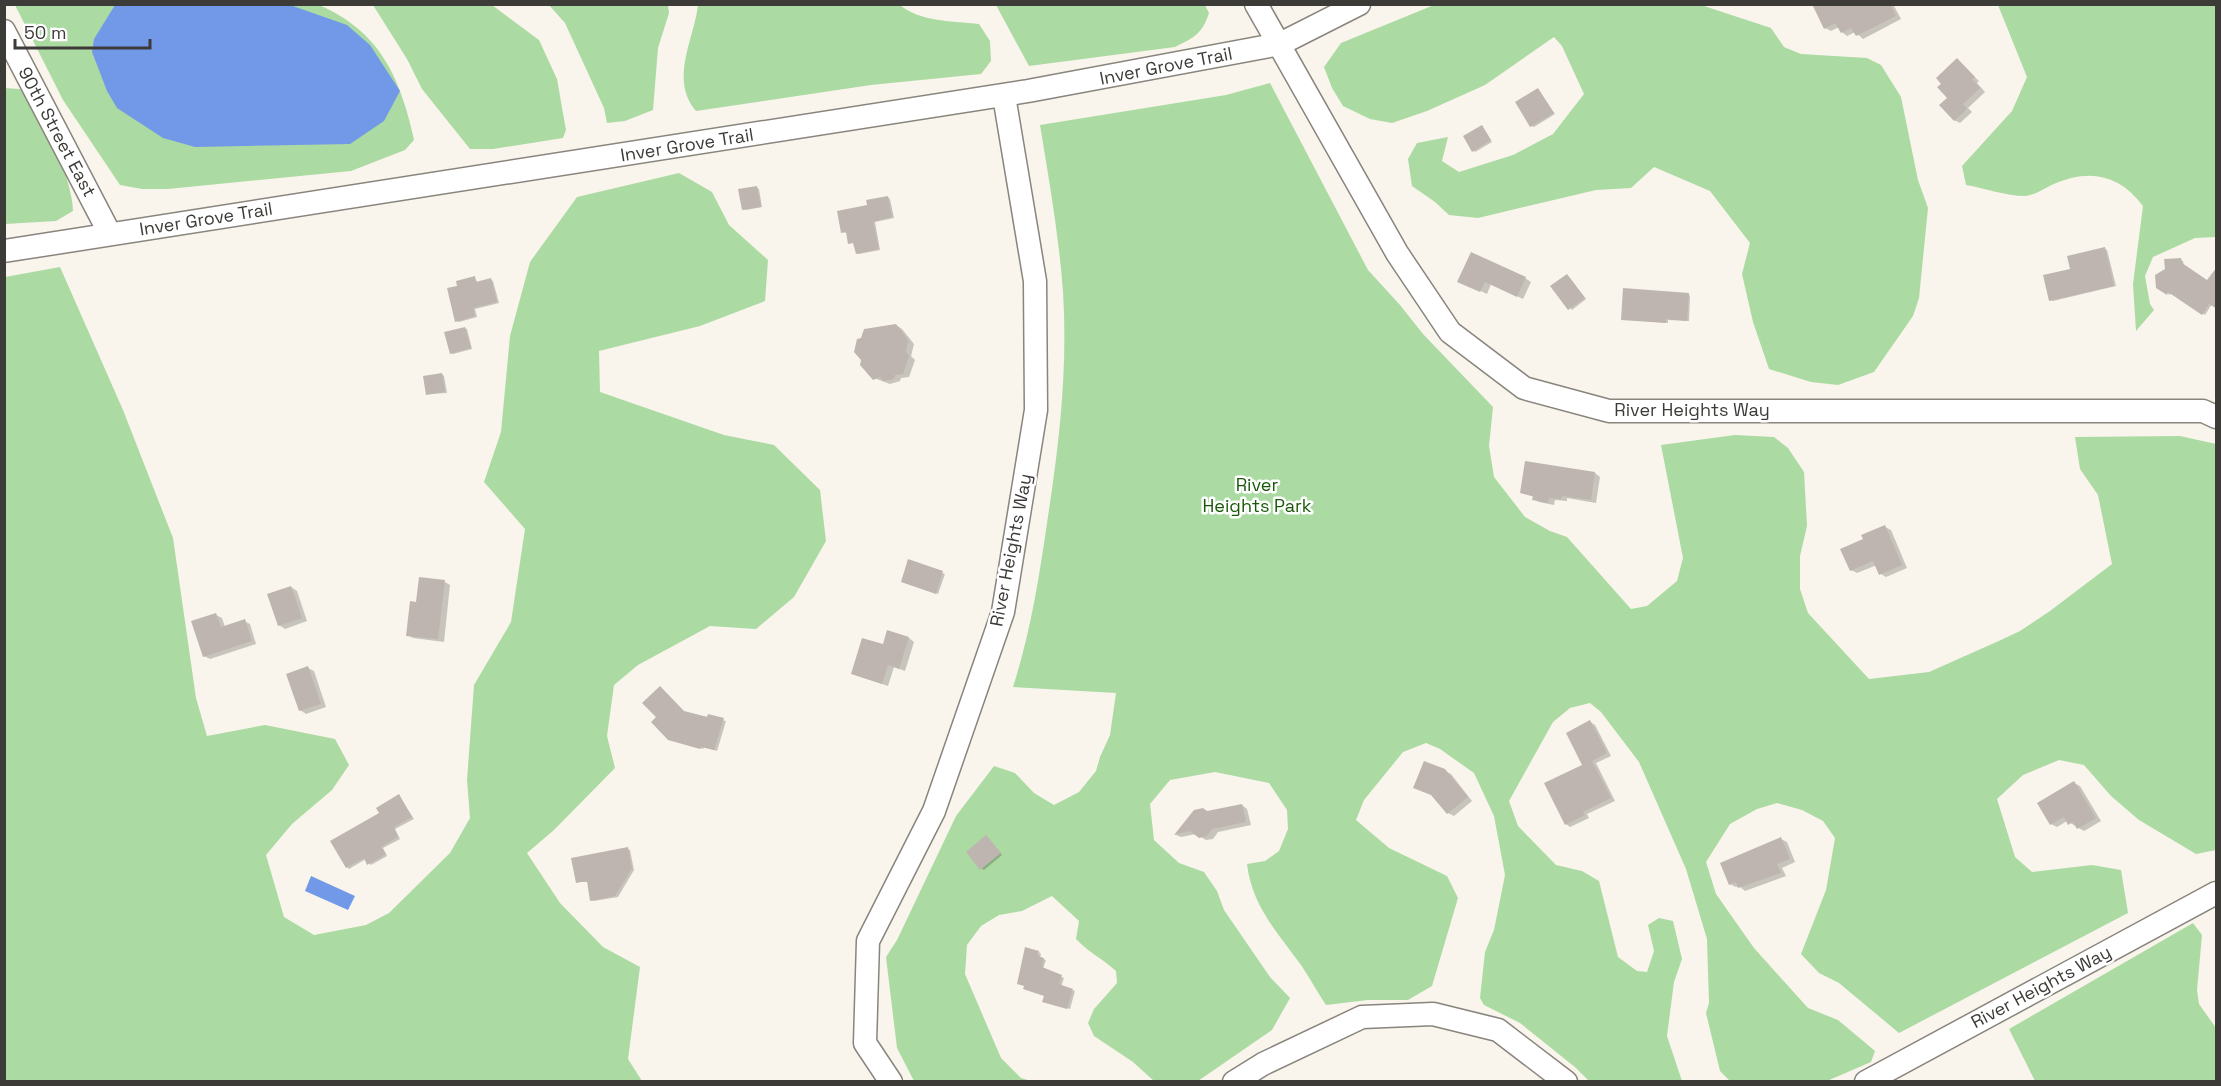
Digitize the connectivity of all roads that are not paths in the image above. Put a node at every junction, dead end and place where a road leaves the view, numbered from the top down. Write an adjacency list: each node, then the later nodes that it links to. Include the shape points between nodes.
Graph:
1 (1256, 4): 4 (street, River Heights Way)
2 (1359, 4): 4 (street, Inver Grove Trail)
3 (4, 31): 6 (street, 90th Street East)
4 (1280, 44): 5 (street, Inver Grove Trail); 8 (street, River Heights Way, via 1397,253 1450,332 1524,388 1609,411 2203,411)
5 (1004, 96): 6 (street, Inver Grove Trail); 10 (street, River Heights Way, via 1035,281 1036,410 1003,612 934,811 868,941 865,1043)
6 (110, 234): 7 (street, Inver Grove Trail)
7 (4, 251)
8 (2217, 417)
9 (2217, 893): 13 (street, River Heights Way)
10 (891, 1082)
11 (1234, 1082): 12 (street, via 1362,1017 1433,1014 1498,1030)
12 (1566, 1082)
13 (1866, 1082)

